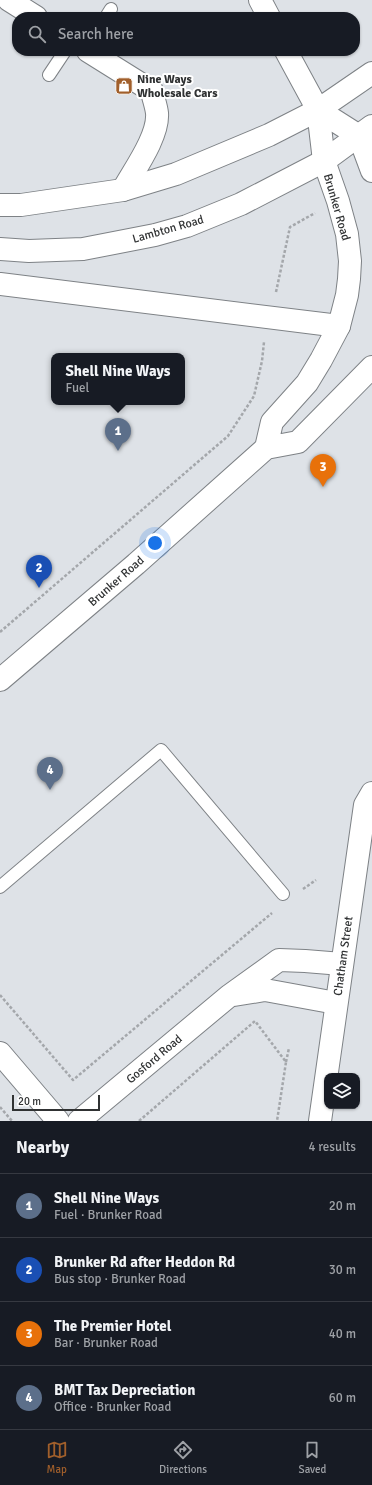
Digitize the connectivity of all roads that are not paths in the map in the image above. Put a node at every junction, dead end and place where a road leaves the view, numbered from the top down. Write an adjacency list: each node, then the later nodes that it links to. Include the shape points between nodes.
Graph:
1 (9, 0): 3 (main road)
2 (260, 0): 4 (main road)
3 (28, 12)
4 (266, 12)
5 (61, 56): 9 (lane)
6 (96, 56): 14 (main road, via 152,91 157,113 148,144)
7 (289, 56): 10 (main road)
8 (372, 72): 10 (main road)
9 (49, 75)
10 (318, 110): 11 (main road); 12 (main road, Brunker Road); 14 (main road, via 228,153 176,174)
11 (365, 131): 12 (main road, Lambton Road); 13 (main road)
12 (324, 161): 16 (main road, Lambton Road, via 241,204 181,228 83,249); 18 (main road, Brunker Road, via 338,202 348,241 350,261 347,295)
13 (372, 171)
14 (123, 190): 15 (main road, via 21,205)
15 (0, 205)
16 (0, 249)
17 (0, 284): 18 (main road)
18 (339, 326): 20 (main road, Brunker Road, via 307,383 272,422)
19 (372, 367): 20 (main road, via 298,442)
20 (266, 448): 21 (main road, Brunker Road)
21 (0, 680)
22 (372, 793): 25 (main road, Chatham Street, via 365,805)
23 (0, 887): 24 (lane, via 161,750)
24 (283, 894)
25 (342, 964): 26 (main road, Gosford Road, via 279,960); 27 (main road, Chatham Street)
26 (229, 996): 27 (main road, via 265,990); 30 (main road, Gosford Road)
27 (336, 1003): 31 (main road, Chatham Street)
28 (0, 1053): 29 (main road)
29 (58, 1121)
30 (79, 1121)
31 (320, 1121)

